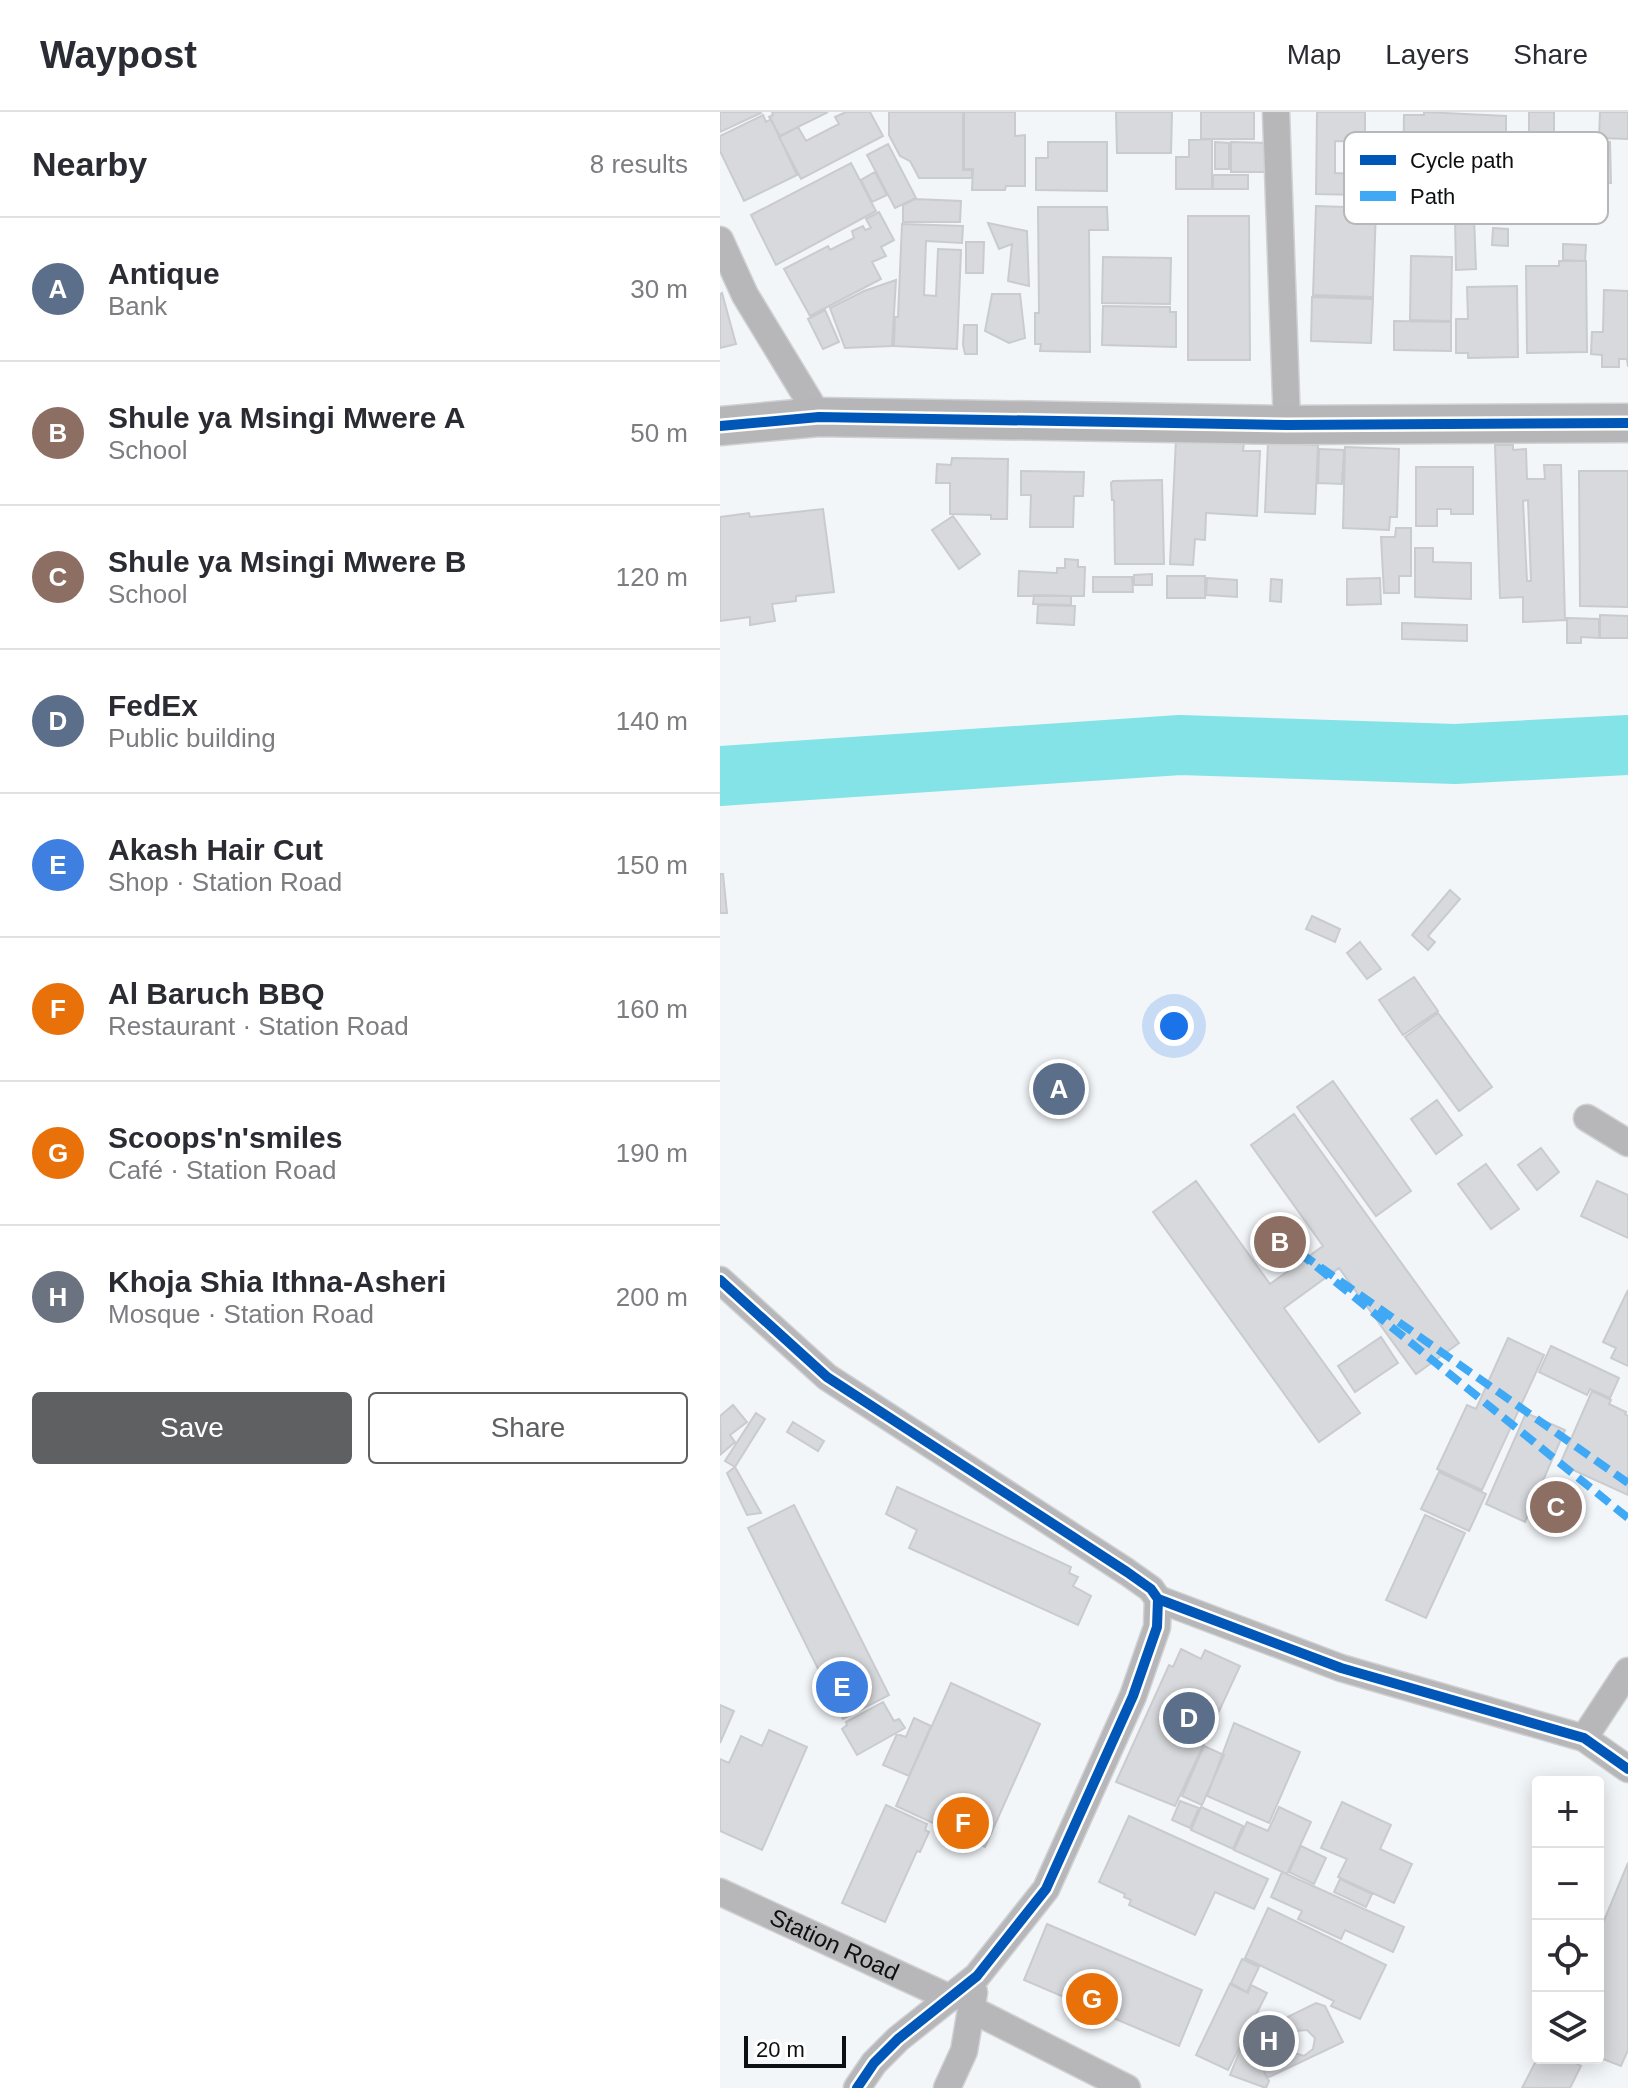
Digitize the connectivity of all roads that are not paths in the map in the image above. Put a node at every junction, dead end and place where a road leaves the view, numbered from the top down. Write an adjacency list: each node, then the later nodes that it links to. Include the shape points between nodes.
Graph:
1 (1276, 112): 5 (street)
2 (720, 240): 3 (street, via 745,295)
3 (819, 417): 5 (street); 6 (street)
4 (1628, 423): 5 (street)
5 (1287, 425)
6 (720, 426)
7 (1587, 1118): 8 (street)
8 (1628, 1143)
9 (720, 1280): 10 (street, via 827,1377 1127,1572)
10 (1158, 1599): 12 (street, via 1341,1668); 15 (street, via 1157,1627 1133,1696 1046,1889)
11 (1628, 1671): 12 (street)
12 (1584, 1738): 13 (street)
13 (1628, 1769)
14 (720, 1892): 15 (street, Station Road)
15 (960, 2003): 16 (street, via 898,2039); 17 (street, via 964,2051); 18 (street, Station Road)
16 (857, 2088)
17 (947, 2088)
18 (1127, 2088)

